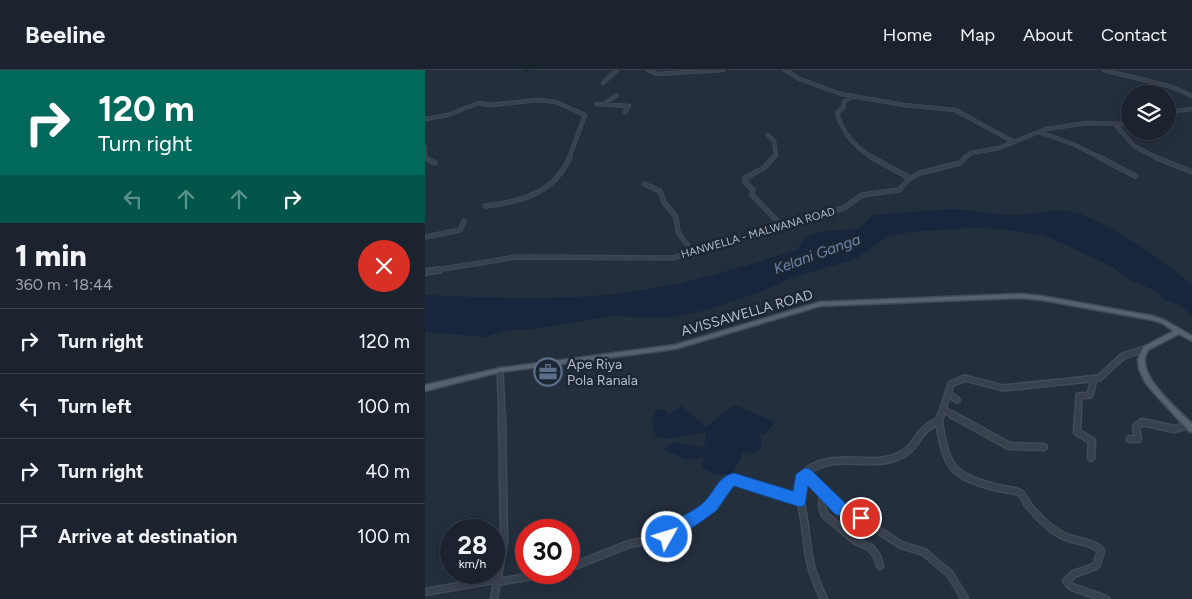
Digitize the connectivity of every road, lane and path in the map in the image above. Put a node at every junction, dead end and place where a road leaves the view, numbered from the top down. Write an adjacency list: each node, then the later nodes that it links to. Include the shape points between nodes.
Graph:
1 (617, 70): 7 (street)
2 (647, 70): 3 (street, via 657,74)
3 (723, 70)
4 (785, 70): 9 (street, via 814,84)
5 (1104, 70): 6 (street)
6 (1113, 71): 10 (street, via 1172,87)
7 (603, 83)
8 (617, 95): 12 (street)
9 (853, 96): 21 (street, via 955,110); 27 (street, via 844,102 837,114 842,130 861,152)
10 (1192, 96)
11 (596, 104): 12 (street)
12 (602, 105): 15 (street, via 629,106)
13 (1192, 109): 14 (street)
14 (1176, 111)
15 (625, 112)
16 (425, 119): 29 (street, via 448,115 478,103 490,105 538,100 556,102 585,115 574,151 552,186 512,204)
17 (1115, 124): 18 (street, HANWELLA - MALWANA ROAD); 19 (street, HANWELLA - MALWANA ROAD, via 1078,123); 25 (street, via 1134,146)
18 (1121, 124)
19 (1038, 131): 21 (street, HANWELLA - MALWANA ROAD); 26 (street, via 1073,144)
20 (769, 135): 31 (street, via 774,141 776,155 764,168 748,174 745,182 753,190 752,195)
21 (1014, 142): 27 (street, HANWELLA - MALWANA ROAD, via 999,148 979,150 960,163)
22 (425, 147): 23 (street)
23 (425, 157): 24 (street)
24 (435, 162)
25 (1192, 172)
26 (1135, 176)
27 (910, 178): 31 (street, HANWELLA - MALWANA ROAD, via 899,190 866,194 844,208)
28 (645, 184): 33 (street, via 660,191 676,217 678,232)
29 (485, 206)
30 (464, 222): 32 (street, via 460,230)
31 (782, 226): 33 (street, HANWELLA - MALWANA ROAD)
32 (425, 237)
33 (693, 253): 34 (street, HANWELLA - MALWANA ROAD, via 673,258 517,257)
34 (425, 272)
35 (1180, 331): 36 (main road, AVISSAWELLA ROAD); 37 (main road); 38 (main road, AVISSAWELLA ROAD, via 1153,318 1042,298 838,302 803,308 675,346)
36 (1192, 339)
37 (1145, 349): 39 (street, via 1123,356 1102,377); 45 (main road, via 1141,361 1143,374)
38 (500, 370): 40 (main road, AVISSAWELLA ROAD); 52 (street)
39 (1094, 379): 41 (street, via 1003,388 965,378 951,384); 48 (street, via 1090,395 1079,396 1076,414 1077,432 1091,440)
40 (425, 388)
41 (949, 394): 42 (street); 43 (street)
42 (957, 400)
43 (944, 410): 44 (street); 47 (street, via 1009,446)
44 (939, 422): 49 (street, via 925,429 914,447 902,455 886,460 821,462); 61 (street, via 945,458 951,465 981,484 1020,493 1039,520 1061,535 1096,545 1101,551 1096,566 1074,574 1066,581 1072,587)
45 (1191, 427): 46 (street, via 1173,429 1142,422 1136,426 1138,439)
46 (1131, 439)
47 (1044, 447)
48 (1091, 458)
49 (805, 474): 50 (street); 51 (street, via 801,479)
50 (823, 491): 54 (street, via 825,515 856,541 871,548); 60 (street, via 840,509 861,518 901,544 923,552 950,574)
51 (800, 500): 53 (street, via 731,480 711,506 667,537 648,538); 59 (street, via 807,558)
52 (505, 519)
53 (580, 564)
54 (880, 566)
55 (474, 584): 57 (street)
56 (497, 584): 58 (street)
57 (425, 592)
58 (494, 599)
59 (824, 599)
60 (965, 599)
61 (1106, 599)

